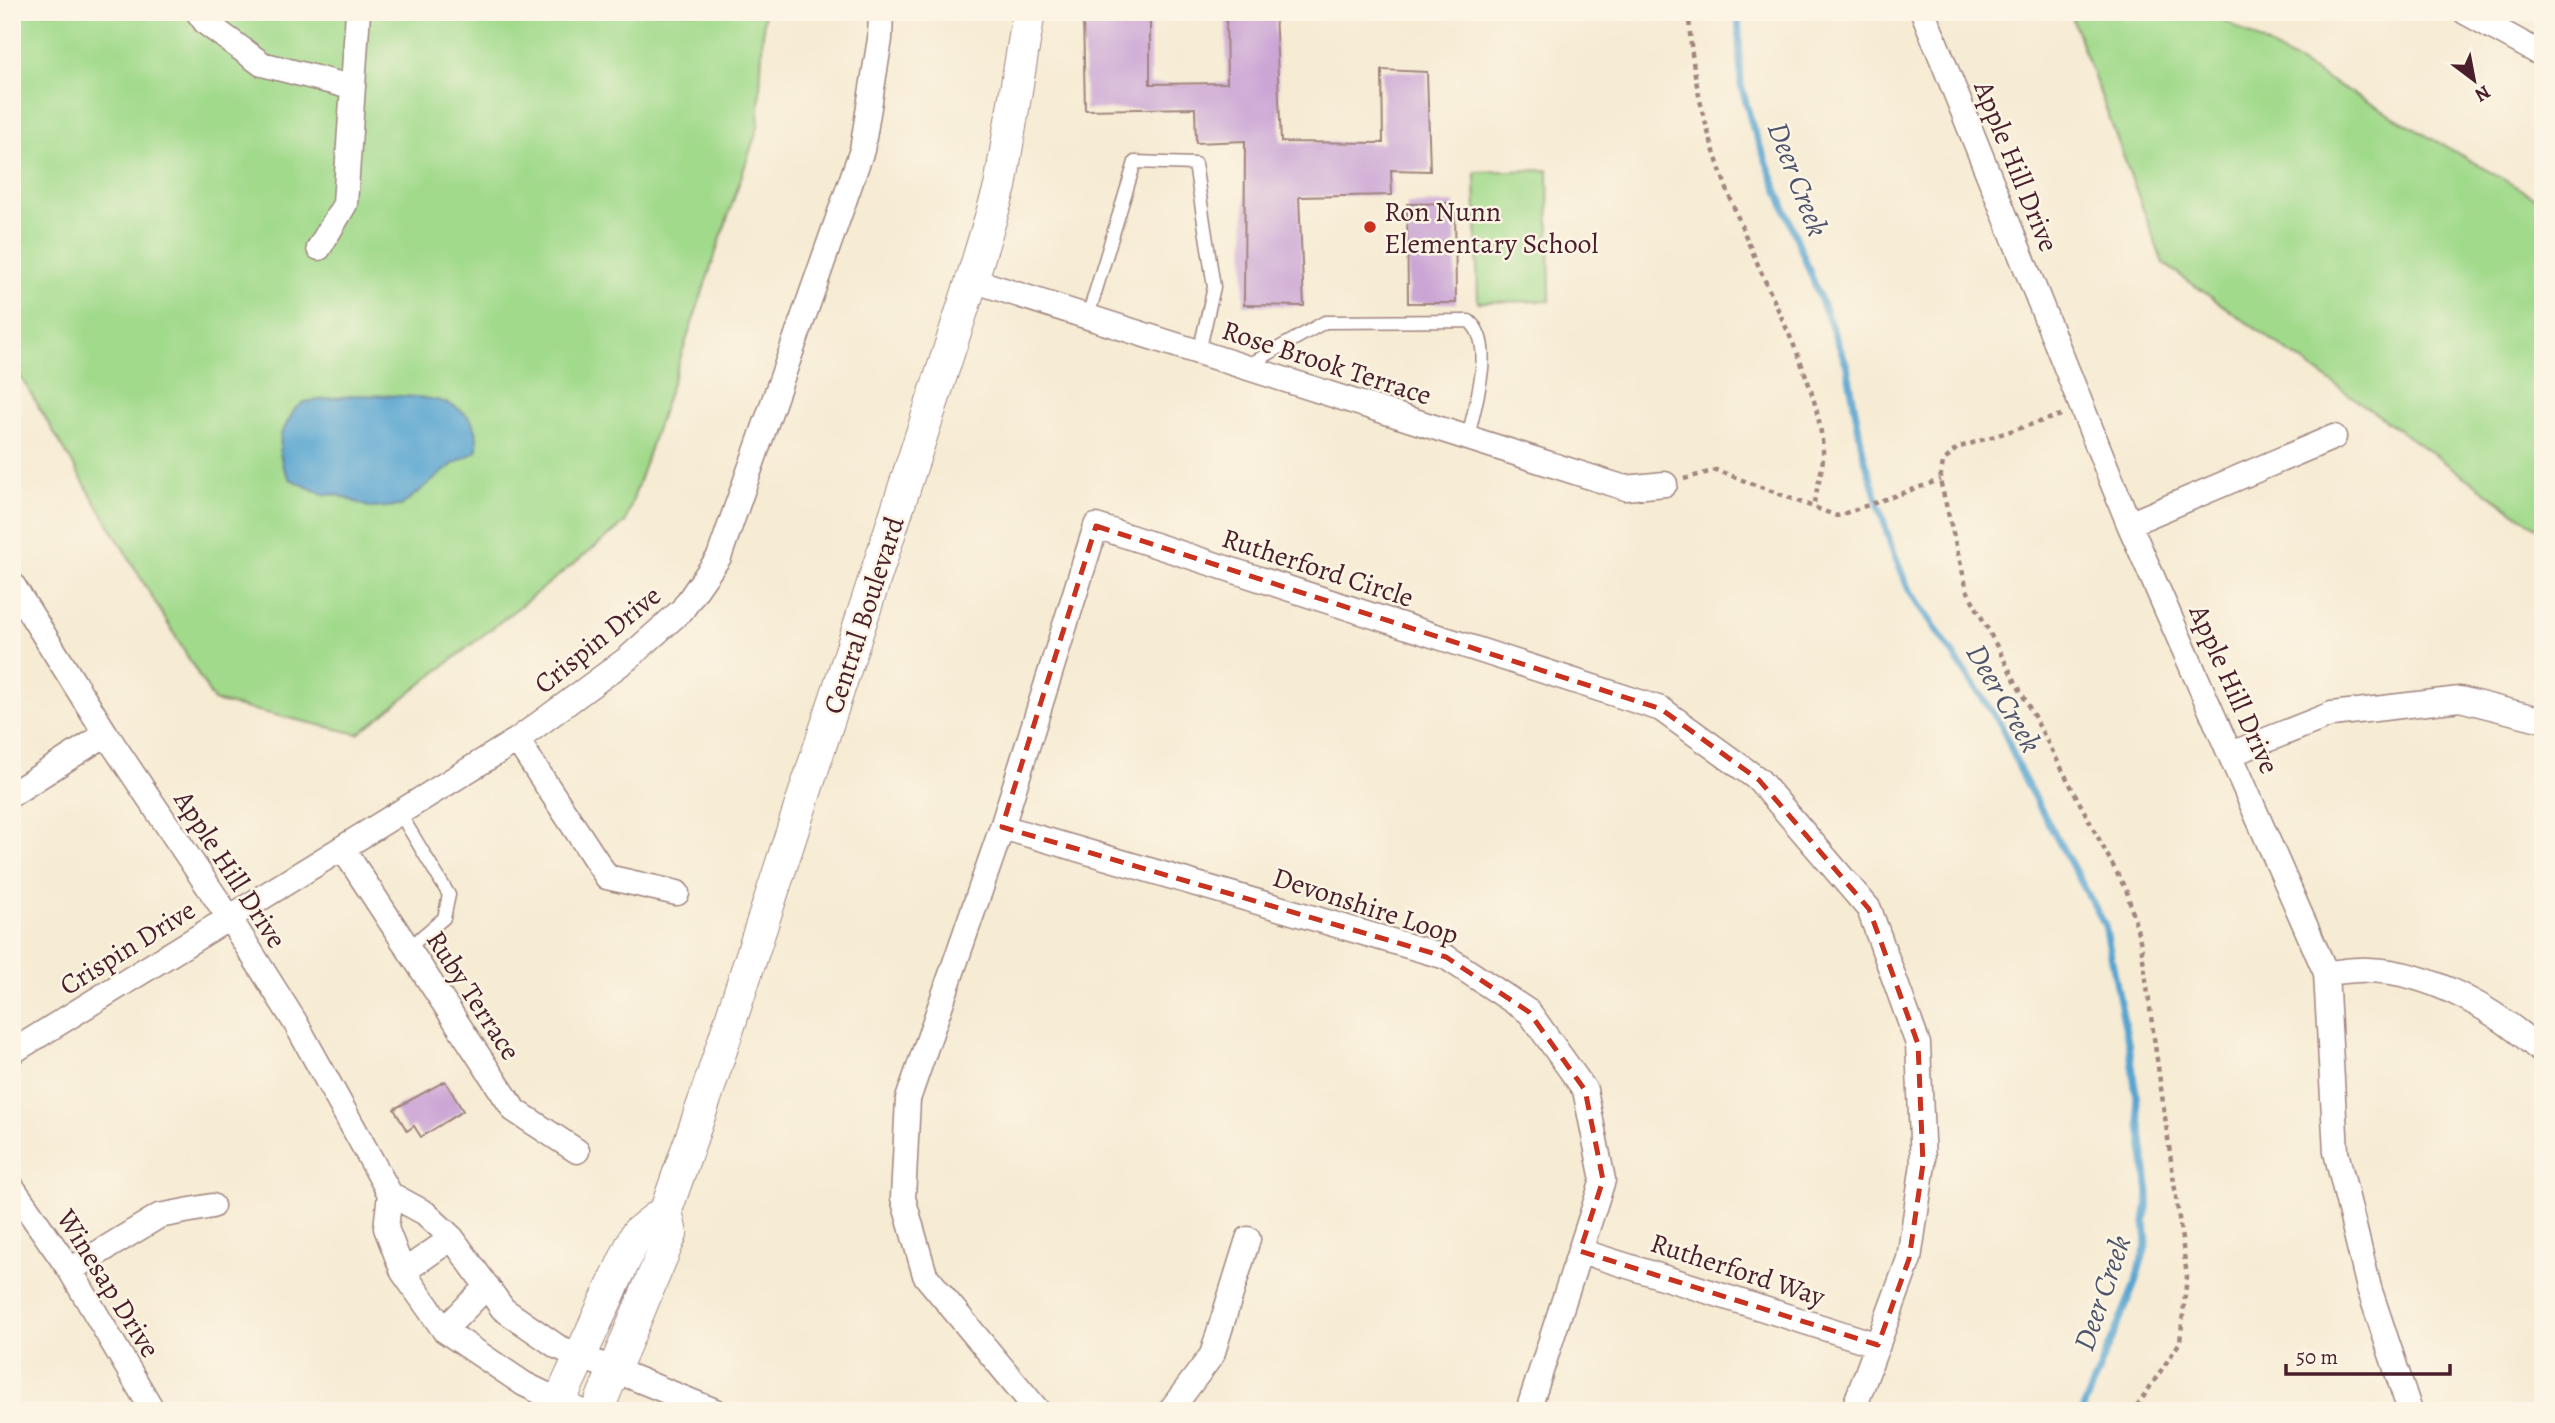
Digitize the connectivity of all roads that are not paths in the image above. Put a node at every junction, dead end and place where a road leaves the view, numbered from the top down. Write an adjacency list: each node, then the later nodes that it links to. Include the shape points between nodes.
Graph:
1 (198, 12): 8 (street, via 262,64)
2 (358, 12): 8 (street)
3 (881, 12): 21 (street, Crispin Drive, via 862,150 719,557 682,610 628,659)
4 (1029, 12): 10 (street, Central Boulevard, via 1000,187)
5 (1923, 12): 17 (street, Apple Hill Drive)
6 (2465, 12): 7 (street)
7 (2543, 54)
8 (351, 87): 9 (street, via 345,204)
9 (319, 248)
10 (972, 280): 11 (street, Rose Brook Terrace); 37 (street, Central Boulevard)
11 (1087, 316): 12 (street, Rose Brook Terrace); 12 (lane, via 1135,162 1195,164 1214,287)
12 (1199, 352): 13 (street, Rose Brook Terrace)
13 (1245, 367): 14 (street, Rose Brook Terrace); 14 (lane, via 1325,323 1469,321 1477,327 1484,353)
14 (1468, 438): 16 (street, Rose Brook Terrace, via 1625,488)
15 (2334, 438): 17 (street)
16 (1665, 484)
17 (2129, 524): 22 (street, Apple Hill Drive)
18 (12, 584): 20 (street, Apple Hill Drive)
19 (2543, 720): 22 (street, via 2460,699 2332,714)
20 (106, 733): 23 (street); 28 (street, Apple Hill Drive)
21 (517, 740): 24 (street, Crispin Drive); 27 (street, via 607,877)
22 (2231, 754): 30 (street, Apple Hill Drive)
23 (12, 794)
24 (399, 812): 26 (street, Crispin Drive); 29 (lane, via 449,895 444,918)
25 (1002, 827): 40 (street, Devonshire Loop, via 1446,957 1529,1012 1585,1090 1603,1180); 45 (street, Rutherford Circle, via 1096,526 1661,709 1759,780 1869,909 1918,1044 1923,1164 1909,1259); 52 (street, Rutherford Circle, via 908,1099 903,1198 925,1275)
26 (343, 849): 28 (street, Crispin Drive); 29 (street, Ruby Terrace)
27 (677, 893)
28 (230, 919): 31 (street, Crispin Drive); 35 (street, Apple Hill Drive, via 295,1022)
29 (408, 948): 33 (street, Ruby Terrace, via 514,1110)
30 (2326, 973): 32 (street, via 2371,970 2427,981 2473,1002); 56 (street, Apple Hill Drive, via 2336,1152 2369,1288)
31 (12, 1052)
32 (2543, 1053)
33 (577, 1151)
34 (12, 1188): 41 (street, Winesap Drive)
35 (390, 1194): 38 (street, via 425,1213); 42 (street, via 386,1228)
36 (212, 1206): 41 (street, via 159,1216)
37 (666, 1210): 46 (street, via 637,1233); 47 (street, Central Boulevard, via 671,1234)
38 (452, 1238): 42 (street); 43 (street)
39 (1248, 1239): 53 (street, via 1212,1355)
40 (1580, 1251): 45 (street, Rutherford Way); 54 (street, Devonshire Loop)
41 (69, 1270): 49 (street, Winesap Drive)
42 (403, 1272): 44 (street)
43 (488, 1286): 44 (street); 46 (street, via 503,1308 558,1347)
44 (444, 1330): 48 (street)
45 (1878, 1345): 55 (street, Rutherford Circle)
46 (581, 1354): 47 (street); 48 (street)
47 (616, 1369): 50 (street, Central Boulevard); 51 (street)
48 (565, 1408)
49 (153, 1411)
50 (597, 1411)
51 (715, 1411)
52 (1038, 1411)
53 (1170, 1411)
54 (1528, 1411)
55 (1853, 1411)
56 (2410, 1411)

